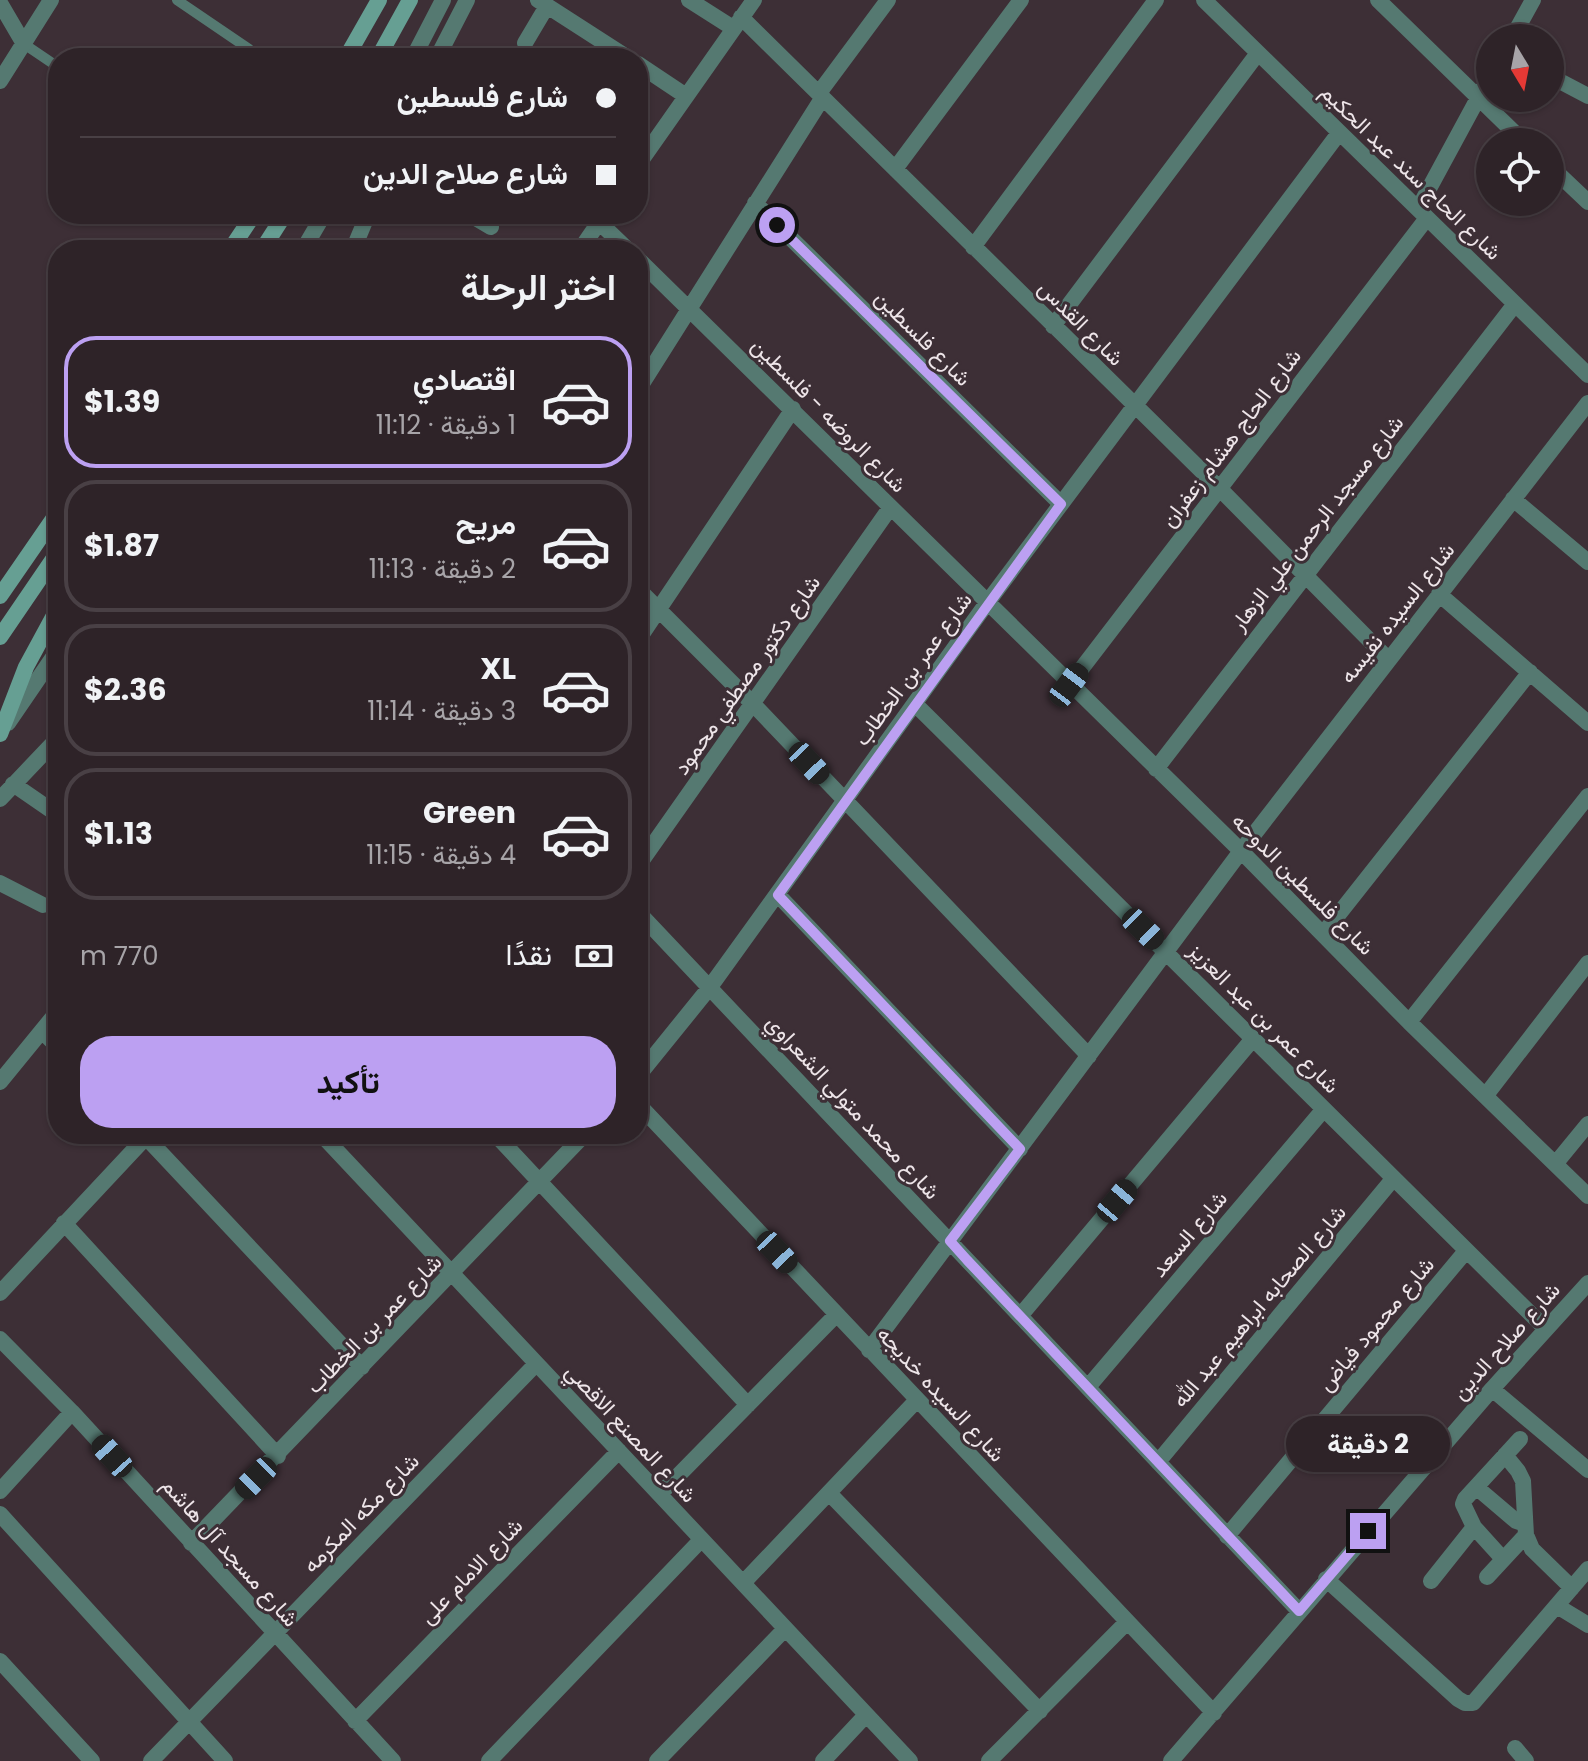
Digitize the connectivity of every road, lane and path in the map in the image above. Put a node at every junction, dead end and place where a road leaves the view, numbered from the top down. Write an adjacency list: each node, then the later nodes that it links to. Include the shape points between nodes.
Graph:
1 (51, 0): 20 (street)
2 (177, 0): 21 (lane)
3 (379, 0): 22 (main road)
4 (410, 0): 23 (main road)
5 (443, 0): 24 (street)
6 (467, 0): 25 (street)
7 (689, 0): 17 (street, شارع القدس)
8 (754, 0): 17 (street)
9 (888, 0): 32 (street)
10 (1021, 0): 41 (street)
11 (1156, 0): 50 (street)
12 (1204, 0): 27 (street, شارع الحاج سند عبد الحكيم)
13 (1378, 0): 34 (street)
14 (1533, 0): 18 (street)
15 (0, 3): 20 (street)
16 (543, 3): 19 (street); 26 (street)
17 (737, 23): 32 (street, شارع القدس); 33 (street)
18 (1520, 24)
19 (525, 43)
20 (24, 44): 28 (lane); 30 (street)
21 (248, 48)
22 (352, 48)
23 (384, 48)
24 (418, 48)
25 (442, 48)
26 (613, 48)
27 (1258, 53): 39 (street, شارع الحاج سند عبد الحكيم); 54 (street)
28 (48, 60)
29 (648, 71): 33 (street)
30 (0, 81)
31 (1564, 83): 35 (street)
32 (821, 95): 41 (street, شارع القدس); 44 (street)
33 (686, 96): 40 (street)
34 (1476, 96)
35 (1588, 96)
36 (1476, 102): 45 (street, شارع الحاج هشام زعفران)
37 (1493, 112): 38 (street)
38 (1509, 128)
39 (1339, 133): 45 (street, شارع الحاج سند عبد الحكيم); 58 (street, شارع عمر بن الخطاب)
40 (648, 151)
41 (895, 169): 50 (street, شارع القدس)
42 (1564, 179): 43 (street)
43 (1588, 202)
44 (755, 203): 53 (street); 62 (street, شارع فلسطين)
45 (1423, 214): 52 (street, شارع الحاج سند عبد الحكيم); 60 (street, شارع الحاج هشام زعفران)
46 (486, 224): 48 (street)
47 (605, 224): 49 (street)
48 (491, 227)
49 (619, 240)
50 (973, 247): 54 (street, شارع القدس)
51 (648, 268): 53 (street, شارع الروضه - فلسطين)
52 (1515, 304): 56 (street, شارع الحاج سند عبد الحكيم); 67 (street, شارع مسجد الرحمن علي الزهار)
53 (689, 307): 55 (street); 59 (street, شارع الروضه - فلسطين)
54 (1053, 326): 58 (street, شارع القدس)
55 (648, 374)
56 (1588, 375)
57 (1588, 403): 61 (street, شارع السيده نفيسه)
58 (1134, 405): 60 (street, شارع القدس); 62 (street, شارع عمر بن الخطاب)
59 (793, 409): 63 (street, شارع الروضه - فلسطين); 72 (street)
60 (1220, 489): 67 (street, شارع القدس); 79 (street, شارع الحاج هشام زعفران)
61 (1513, 499): 65 (street); 68 (street, شارع السيده نفيسه)
62 (1061, 504): 71 (street, شارع عمر بن الخطاب)
63 (890, 508): 71 (street, شارع الروضه - فلسطين); 80 (street, شارع دكتور مصطفي محمود)
64 (48, 526): 69 (main road)
65 (1588, 562)
66 (48, 567): 75 (main road)
67 (1304, 574): 76 (street, شارع القدس); 85 (street, شارع مسجد الرحمن علي الزهار)
68 (1439, 594): 76 (street, شارع السيده نفيسه); 78 (street)
69 (0, 596)
70 (648, 600): 72 (street)
71 (987, 603): 79 (street, شارع فلسطين الدوحه); 81 (street, شارع عمر بن الخطاب)
72 (658, 610): 73 (street); 80 (street)
73 (648, 625)
74 (48, 626): 83 (main road)
75 (0, 637)
76 (1389, 660): 91 (street, شارع السيده نفيسه)
77 (48, 664): 83 (street)
78 (1530, 672): 82 (street); 97 (street)
79 (1069, 685): 85 (street, شارع فلسطين الدوحه)
80 (754, 705): 89 (street); 92 (street, شارع دكتور مصطفي محمود)
81 (916, 705): 89 (street, شارع عمر بن الخطاب); 98 (street, شارع عمر بن عبد العزيز)
82 (1588, 723)
83 (0, 734)
84 (48, 748): 86 (street)
85 (1156, 769): 91 (street, شارع فلسطين الدوحه)
86 (13, 784): 88 (street); 90 (street)
87 (1588, 796): 101 (street)
88 (0, 799)
89 (845, 802): 94 (street, شارع عمر بن الخطاب); 106 (street)
90 (48, 808)
91 (1241, 851): 97 (street, شارع فلسطين الدوحه); 98 (street, شارع السيده نفيسه)
92 (648, 852)
93 (0, 883): 95 (street)
94 (778, 895): 100 (street, شارع عمر بن الخطاب); 118 (street)
95 (43, 905)
96 (648, 922): 100 (street, شارع محمد متولي الشعراوي)
97 (1323, 934): 101 (street, شارع فلسطين الدوحه)
98 (1166, 952): 105 (street, شارع عمر بن عبد العزيز); 106 (street, شارع السيده نفيسه)
99 (1588, 963): 109 (street)
100 (710, 987): 107 (street, شارع عمر بن الخطاب); 124 (street, شارع محمد متولي الشعراوي)
101 (1409, 1022): 109 (street, شارع فلسطين الدوحه)
102 (48, 1024): 103 (street)
103 (42, 1031): 104 (street); 108 (street)
104 (48, 1037)
105 (1252, 1040): 110 (street, شارع عمر بن عبد العزيز); 130 (street)
106 (1089, 1056): 118 (street, شارع السيده نفيسه)
107 (648, 1064)
108 (0, 1082)
109 (1486, 1095): 119 (street, شارع فلسطين الدوحه)
110 (1324, 1109): 120 (street, شارع عمر بن عبد العزيز); 136 (street, شارع السعد)
111 (648, 1115): 129 (street, شارع السيده خديجه)
112 (1588, 1124): 119 (street)
113 (137, 1144): 123 (street)
114 (153, 1144): 135 (street)
115 (330, 1144): 126 (street, شارع المصنع الاقصي)
116 (504, 1144): 121 (street)
117 (576, 1144): 121 (street, شارع عمر بن الخطاب)
118 (1020, 1149): 124 (street, شارع السيده نفيسه)
119 (1556, 1163): 122 (street, شارع فلسطين الدوحه)
120 (1393, 1179): 125 (street, شارع عمر بن عبد العزيز); 145 (street, شارع الصحابه ابراهيم عبد الله)
121 (540, 1182): 126 (street, شارع عمر بن الخطاب); 139 (street)
122 (1588, 1196)
123 (64, 1223): 128 (street); 144 (street)
124 (950, 1241): 130 (street, شارع محمد متولي الشعراوي); 133 (street, شارع السيده نفيسه)
125 (1466, 1251): 131 (street, شارع عمر بن عبد العزيز); 154 (street, شارع محمود فياض)
126 (453, 1274): 134 (street, شارع المصنع الاقصي); 135 (street, شارع عمر بن الخطاب)
127 (1588, 1283): 131 (street, شارع صلاح الدين)
128 (0, 1293)
129 (836, 1315): 133 (street, شارع السيده خديجه); 139 (street)
130 (1020, 1316): 136 (street, شارع محمد متولي الشعراوي)
131 (1546, 1329): 137 (street, شارع صلاح الدين)
132 (0, 1339): 140 (street, شارع مسجد آل هاشم)
133 (869, 1350): 138 (street, شارع السيده خديجه)
134 (536, 1364): 142 (street, شارع المصنع الاقصي); 169 (street, شارع مكه المكرمه)
135 (362, 1367): 144 (street, شارع عمر بن الخطاب)
136 (1088, 1387): 145 (street, شارع محمد متولي الشعراوي)
137 (1492, 1389): 146 (street); 160 (street, شارع صلاح الدين)
138 (917, 1400): 149 (street); 166 (street, شارع السيده خديجه)
139 (748, 1405): 150 (street)
140 (72, 1412): 148 (street); 156 (street, شارع مسجد آل هاشم)
141 (1520, 1439): 143 (street)
142 (619, 1451): 150 (street, شارع المصنع الاقصي); 175 (street, شارع الامام على)
143 (1505, 1455): 147 (street); 153 (street, via 1523,1481)
144 (278, 1456): 156 (street, شارع عمر بن الخطاب)
145 (1158, 1462): 154 (street, شارع محمد متولي الشعراوي)
146 (1588, 1470)
147 (1476, 1487): 152 (street, via 1463,1504); 153 (street)
148 (0, 1491)
149 (829, 1493): 162 (street); 171 (street)
150 (660, 1494): 155 (street, شارع المصنع الاقصي)
151 (0, 1514): 174 (street)
152 (1474, 1527): 157 (street); 161 (street)
153 (1526, 1530): 157 (street); 163 (street, via 1532,1549)
154 (1227, 1536): 165 (street, شارع محمد متولي الشعراوي)
155 (701, 1540): 162 (street, شارع المصنع الاقصي); 180 (street)
156 (191, 1543): 169 (street, شارع مسجد آل هاشم)
157 (1503, 1559): 159 (street)
158 (1588, 1569): 163 (street)
159 (1487, 1577)
160 (1326, 1579): 164 (street, via 1465,1703 1479,1698); 165 (street, شارع صلاح الدين)
161 (1431, 1581)
162 (743, 1583): 168 (street, شارع المصنع الاقصي)
163 (1572, 1588): 164 (street)
164 (1557, 1606): 167 (street)
165 (1299, 1611): 172 (street, شارع صلاح الدين)
166 (1127, 1622): 171 (street); 172 (street, شارع السيده خديجه)
167 (1588, 1625)
168 (785, 1629): 173 (street, شارع المصنع الاقصي); 181 (street)
169 (275, 1634): 174 (street, شارع مكه المكرمه); 175 (street, شارع مسجد آل هاشم)
170 (0, 1661): 176 (street)
171 (1040, 1711): 184 (street)
172 (1214, 1713): 185 (street, شارع صلاح الدين)
173 (866, 1715): 182 (street); 183 (street, شارع المصنع الاقصي)
174 (190, 1721): 177 (street, شارع مكه المكرمه); 178 (street)
175 (355, 1721): 179 (street, شارع مسجد آل هاشم)
176 (92, 1761)
177 (151, 1761)
178 (225, 1761)
179 (393, 1761)
180 (489, 1761)
181 (657, 1761)
182 (823, 1761)
183 (910, 1761)
184 (989, 1761)
185 (1171, 1761)

